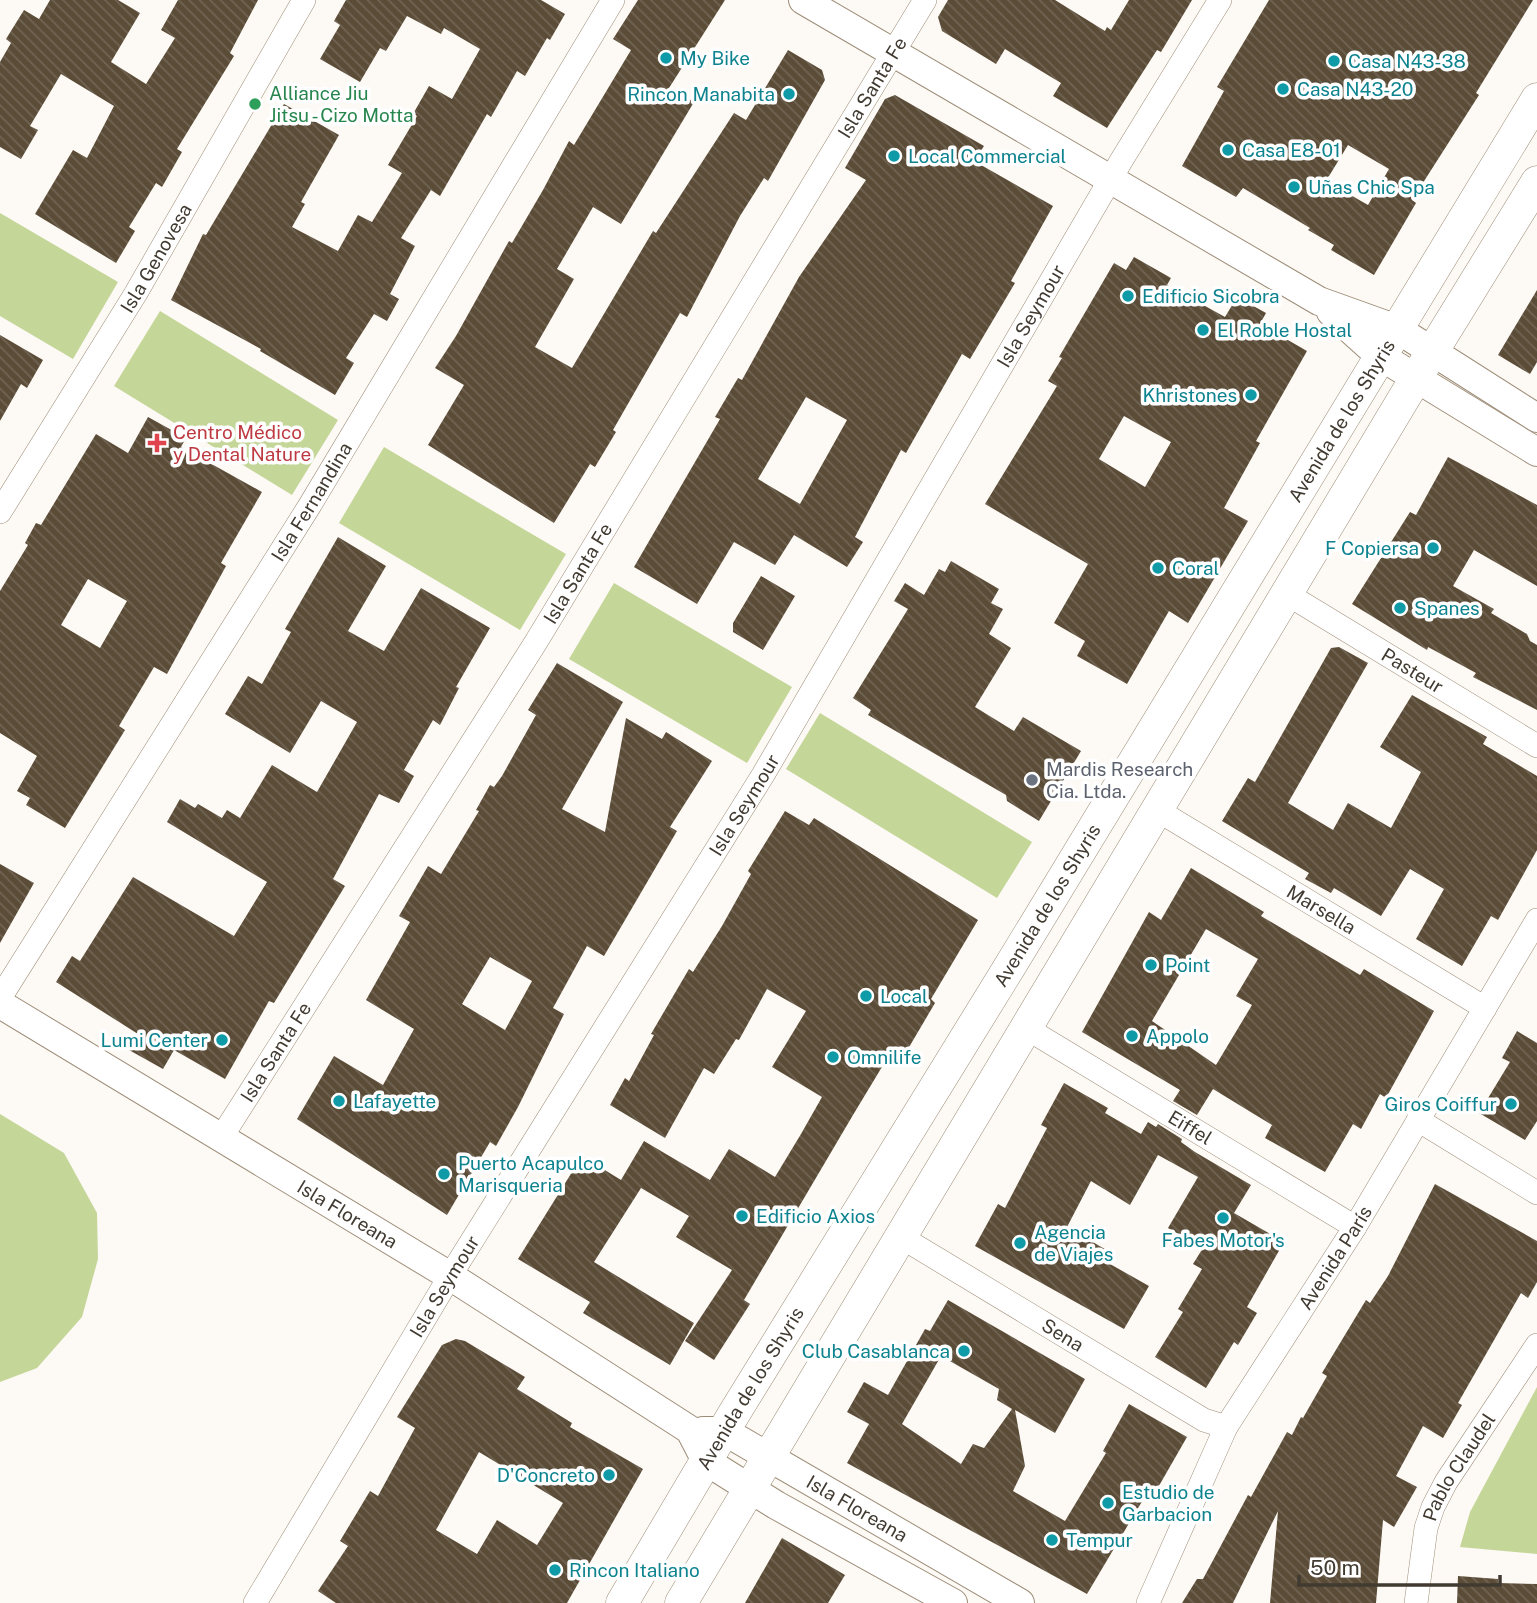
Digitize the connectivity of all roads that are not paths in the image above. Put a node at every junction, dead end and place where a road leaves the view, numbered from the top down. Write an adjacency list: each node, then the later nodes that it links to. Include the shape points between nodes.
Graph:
1 (304, 0): 16 (street, Isla Genovesa, via 136,293)
2 (613, 0): 21 (street, Isla Fernandina, via 310,505)
3 (803, 0): 6 (street)
4 (925, 0): 6 (street, Isla Santa Fe)
5 (1220, 0): 8 (street, Isla Seymour)
6 (893, 54): 8 (street); 26 (street, Isla Santa Fe, via 536,642)
7 (1537, 99): 11 (main road, Avenida de los Shyris)
8 (1111, 179): 10 (street); 30 (street, Isla Seymour, via 770,764)
9 (1537, 183): 13 (main road)
10 (1319, 301): 11 (street); 12 (street)
11 (1397, 329): 12 (main road, Avenida de los Shyris); 13 (street)
12 (1380, 356): 13 (street); 34 (main road, Avenida de los Shyris)
13 (1424, 365): 14 (street); 15 (street); 17 (main road)
14 (1537, 418)
15 (1537, 452)
16 (0, 512)
17 (1287, 594): 18 (street, Pasteur); 19 (main road)
18 (1537, 746)
19 (1157, 810): 23 (street, Marsella); 24 (main road)
20 (1533, 934): 23 (street, Avenida París)
21 (0, 998)
22 (0, 1004): 26 (street, Isla Floreana)
23 (1485, 1008): 25 (street, Avenida París)
24 (1026, 1028): 28 (street, Eiffel); 29 (main road)
25 (1418, 1121): 27 (street); 28 (street, Avenida París)
26 (221, 1138): 30 (street, Isla Floreana)
27 (1537, 1193)
28 (1355, 1227): 32 (street, Avenida París)
29 (901, 1237): 32 (street, Sena, via 1204,1420); 35 (main road)
30 (450, 1276): 33 (street, Isla Floreana); 38 (street, Isla Seymour)
31 (1537, 1345): 44 (street, Pablo Claudel, via 1433,1507)
32 (1226, 1427): 43 (street, Avenida París)
33 (690, 1430): 34 (street, Isla Floreana); 36 (street)
34 (724, 1432): 35 (street, Isla Floreana); 36 (main road, Avenida de los Shyris)
35 (769, 1458): 37 (main road); 42 (street, Isla Floreana)
36 (706, 1461): 37 (street, Isla Floreana); 39 (main road, Avenida de los Shyris)
37 (750, 1489): 40 (main road); 41 (street, Isla Floreana)
38 (255, 1603)
39 (622, 1603)
40 (681, 1603)
41 (953, 1603)
42 (1020, 1603)
43 (1148, 1603)
44 (1416, 1603)

